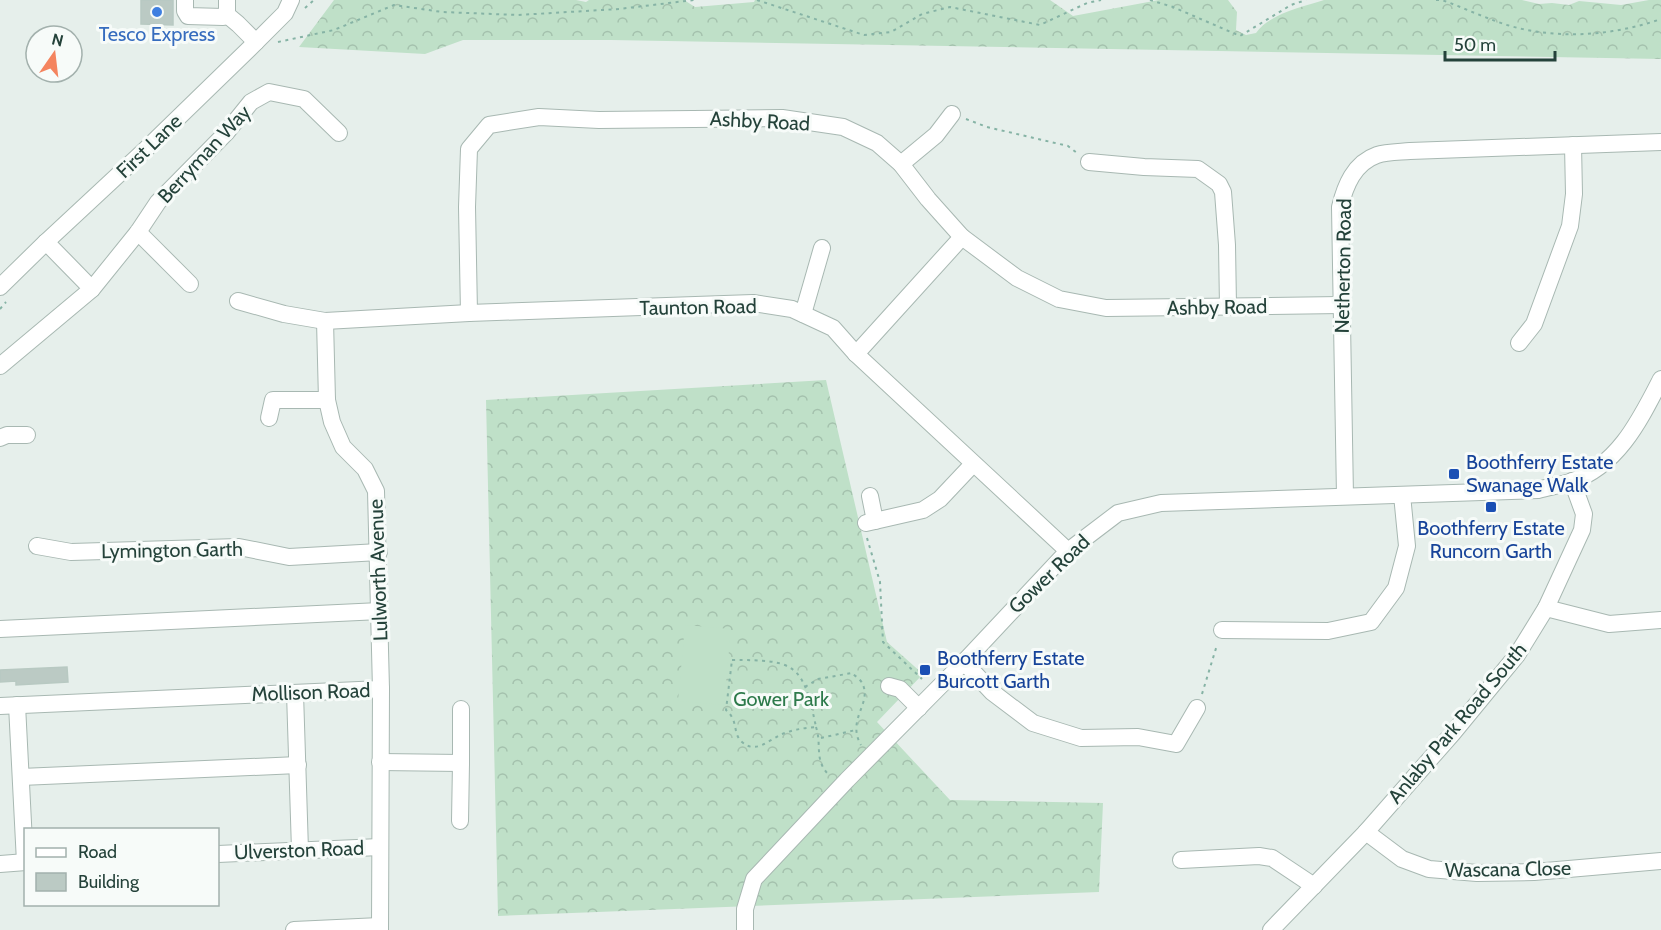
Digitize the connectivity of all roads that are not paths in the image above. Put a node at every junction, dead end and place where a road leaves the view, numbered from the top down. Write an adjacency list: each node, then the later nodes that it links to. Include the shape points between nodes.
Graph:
1 (185, 0): 3 (street, via 188,16 223,17)
2 (291, 0): 4 (street, First Lane, via 285,13)
3 (226, 7): 4 (street)
4 (256, 42): 13 (street, First Lane)
5 (952, 114): 10 (street, via 936,135)
6 (339, 133): 11 (street, Berryman Way, via 304,99 269,92 251,102 158,202)
7 (1661, 142): 8 (street, Netherton Road)
8 (1573, 145): 19 (street, Netherton Road, via 1410,151 1377,155 1364,162 1344,189 1340,207); 24 (street, via 1570,226 1534,324)
9 (1089, 162): 20 (street, via 1198,169 1219,184 1223,192)
10 (901, 164): 12 (street, Ashby Road); 21 (street, Ashby Road, via 877,143 843,127 782,118 539,117 489,125 470,149 466,207)
11 (138, 232): 15 (street); 17 (street, Berryman Way)
12 (962, 237): 20 (street, Ashby Road, via 1017,278 1059,299 1106,308); 25 (street)
13 (46, 242): 16 (street, First Lane); 17 (street)
14 (822, 248): 22 (street)
15 (190, 284)
16 (0, 287)
17 (92, 290): 26 (street, Berryman Way)
18 (237, 302): 23 (street, Taunton Road)
19 (1341, 305): 20 (street, Ashby Road); 36 (street, Netherton Road)
20 (1228, 306)
21 (469, 313): 22 (street, Taunton Road, via 753,303); 23 (street, Taunton Road)
22 (803, 314): 25 (street, Taunton Road, via 833,328)
23 (325, 321): 28 (street, Lulworth Avenue)
24 (1519, 343)
25 (856, 354): 32 (street, Taunton Road)
26 (0, 366)
27 (1661, 379): 33 (street, via 1621,448)
28 (327, 400): 29 (street, via 273,400); 39 (street, Lulworth Avenue, via 343,447 365,469 376,491)
29 (269, 418)
30 (2, 434): 31 (street)
31 (27, 435)
32 (973, 464): 35 (street, via 940,499 923,510 870,522); 38 (street, Taunton Road)
33 (1572, 482): 34 (street, Gower Road, via 1538,490); 40 (street, Anlaby Park Road South, via 1584,514 1582,530)
34 (1402, 495): 36 (street, Gower Road); 44 (street, via 1407,546 1396,588 1371,622 1328,631)
35 (870, 496)
36 (1345, 496): 38 (street, Gower Road, via 1161,503 1118,513)
37 (37, 546): 39 (street, Lymington Garth, via 71,552 239,547 289,557)
38 (1068, 551): 45 (street, Gower Road)
39 (379, 552): 41 (street, Lulworth Avenue)
40 (1546, 608): 42 (street, via 1609,624); 59 (street, Anlaby Park Road South, via 1517,655)
41 (380, 611): 43 (street); 47 (street, Lulworth Avenue)
42 (1661, 620)
43 (0, 629)
44 (1222, 630)
45 (964, 662): 51 (street, Gower Road); 52 (street, via 992,692 1033,723 1081,738 1138,737 1176,744)
46 (889, 686): 51 (street, via 900,689)
47 (381, 689): 48 (street, Mollison Road); 54 (street, Mollison Road)
48 (295, 693): 49 (street, Mollison Road); 56 (street)
49 (17, 705): 50 (street, Mollison Road); 57 (street)
50 (0, 706)
51 (918, 708): 71 (street, Gower Road, via 754,879 745,909)
52 (1197, 708)
53 (461, 709): 55 (street)
54 (380, 762): 55 (street); 61 (street, Mollison Road)
55 (461, 763): 58 (street)
56 (298, 765): 57 (street); 62 (street)
57 (21, 777): 60 (street)
58 (460, 821)
59 (1366, 832): 65 (street, Wascana Close, via 1402,859 1430,869 1534,872); 68 (street, Anlaby Park Road South)
60 (24, 841)
61 (380, 847): 62 (street, Ulverston Road); 69 (street, Mollison Road)
62 (300, 850): 63 (street, Ulverston Road)
63 (219, 854)
64 (1181, 860): 68 (street, via 1272,858)
65 (1661, 861)
66 (24, 862): 67 (street)
67 (0, 864)
68 (1314, 885): 72 (street, Anlaby Park Road South)
69 (380, 928): 70 (street)
70 (294, 930)
71 (745, 930)
72 (1271, 930)

